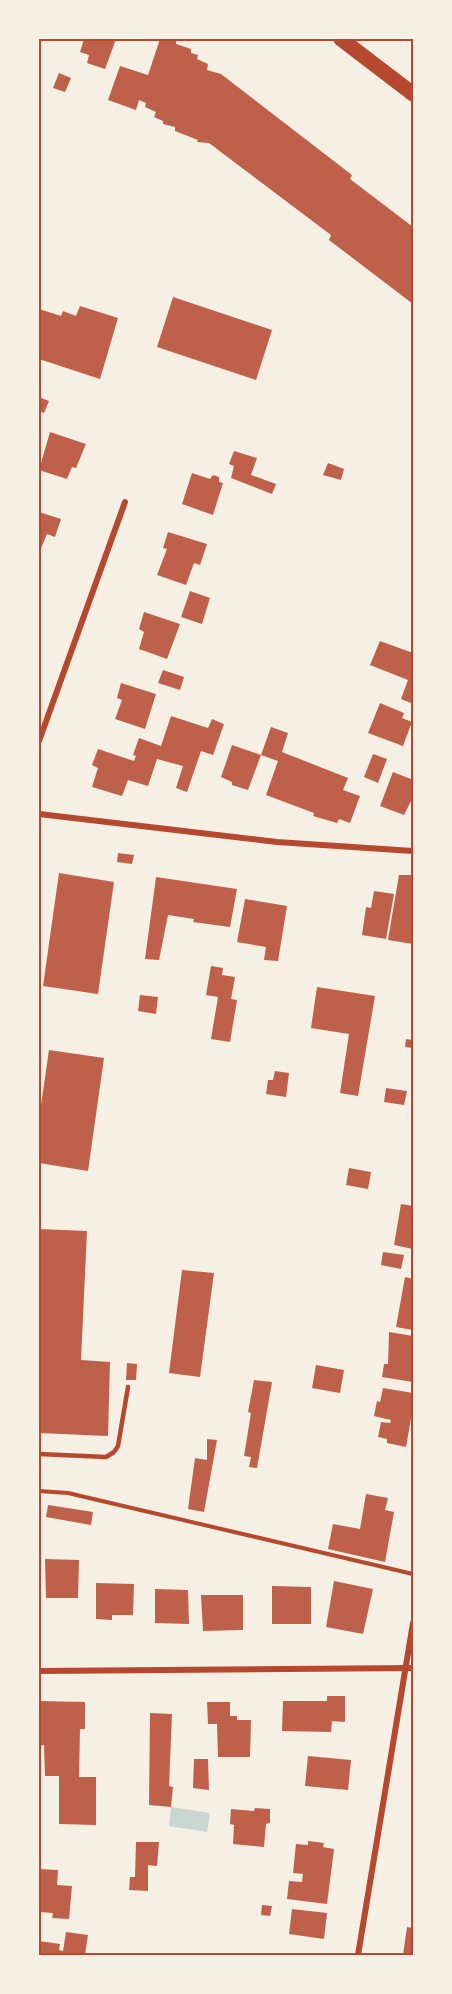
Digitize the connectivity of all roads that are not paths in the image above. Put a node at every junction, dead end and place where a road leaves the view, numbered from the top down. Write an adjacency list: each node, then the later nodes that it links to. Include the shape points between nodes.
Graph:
1 (341, 39): 2 (main road)
2 (413, 94)
3 (125, 502): 4 (street)
4 (39, 741)
5 (39, 814): 6 (street, via 276,842)
6 (413, 850)
7 (128, 1387): 8 (lane, via 114,1452 106,1457)
8 (39, 1454)
9 (413, 1623): 10 (street)
10 (405, 1668): 11 (street); 12 (street); 13 (street)
11 (413, 1668)
12 (39, 1671)
13 (358, 1955)

